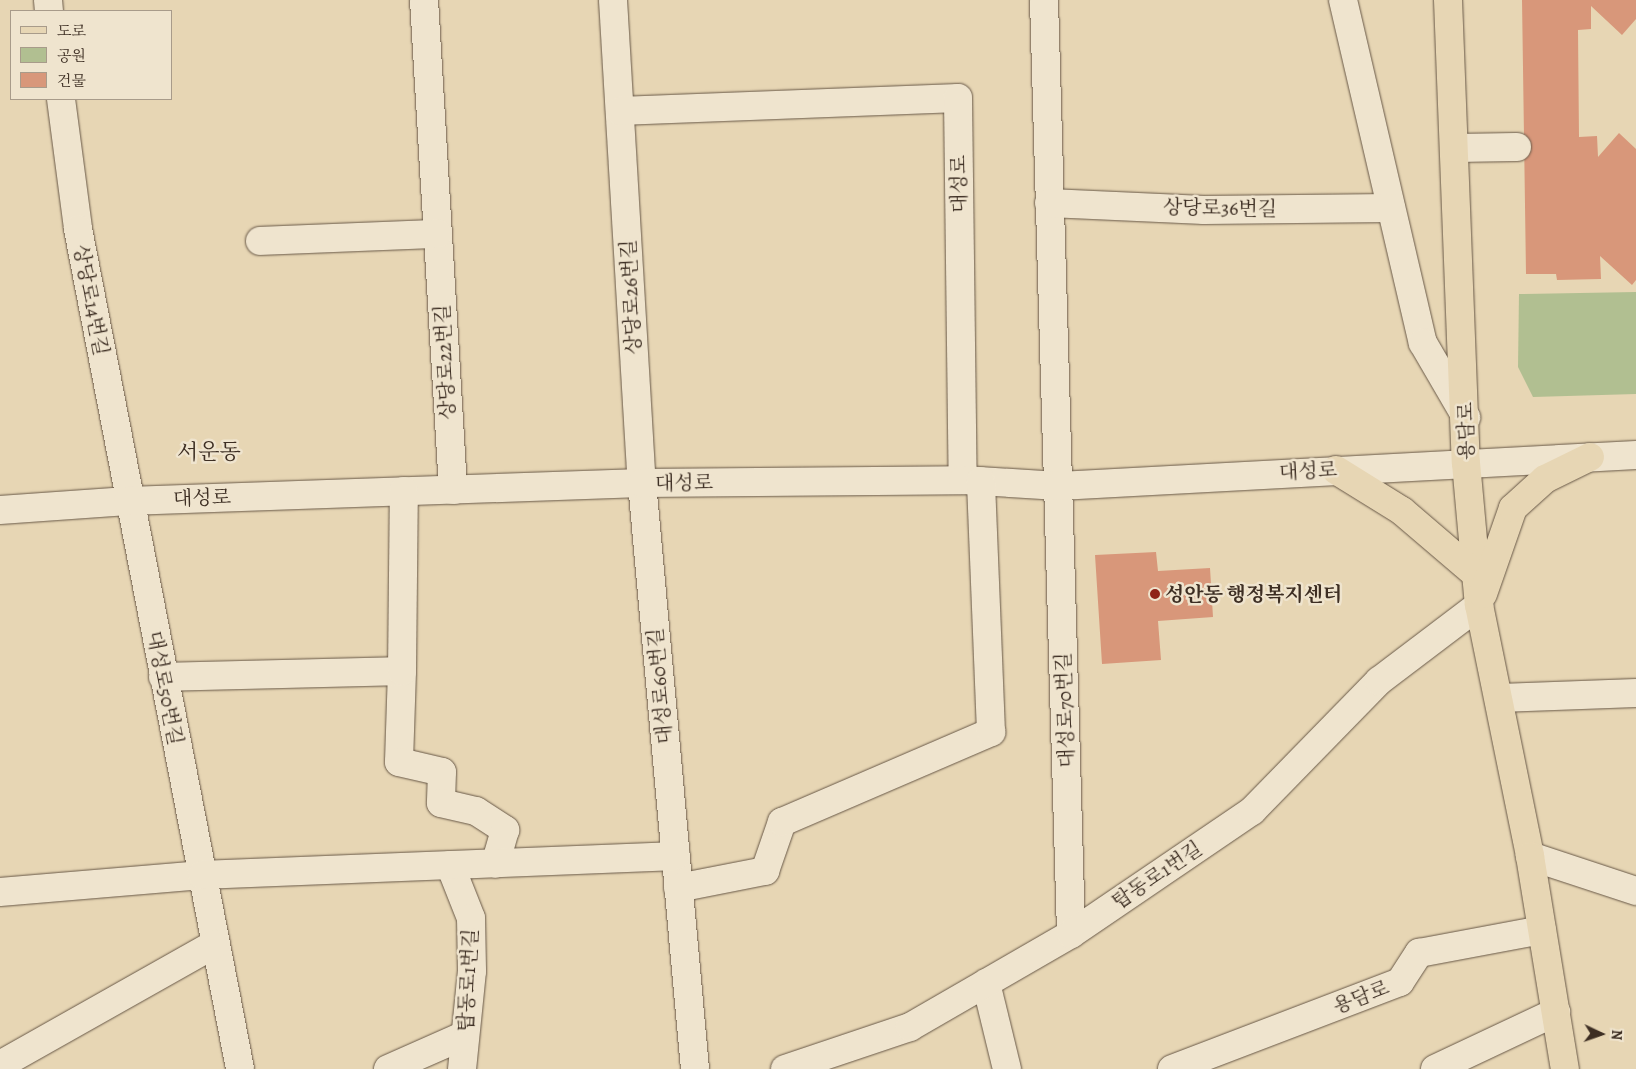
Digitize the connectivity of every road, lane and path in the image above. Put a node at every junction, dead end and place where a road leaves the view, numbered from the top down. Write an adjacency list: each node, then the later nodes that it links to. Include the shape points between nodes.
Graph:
1 (424, 0): 12 (street, 상당로22번길)
2 (613, 0): 7 (street, 상당로26번길)
3 (1044, 0): 10 (street)
4 (1343, 0): 11 (street)
5 (1448, 0): 9 (main road, 용담로)
6 (61, 100): 24 (street, 상당로14번길, via 78,229)
7 (620, 112): 19 (street, 대성로, via 958,98); 20 (street, 상당로26번길)
8 (1517, 147): 9 (street)
9 (1455, 148): 14 (main road, 용담로)
10 (1049, 203): 11 (street, 상당로36번길, via 1204,210); 21 (street)
11 (1391, 208): 14 (street, via 1423,343)
12 (438, 234): 13 (street); 22 (street, 상당로22번길)
13 (260, 241)
14 (1466, 417): 17 (main road, 용담로)
15 (1636, 455): 16 (street, 대성로)
16 (1590, 457): 17 (street, 대성로); 27 (main road, via 1545,479 1513,508)
17 (1466, 462): 18 (street, 대성로); 26 (main road, 용담로)
18 (1336, 470): 21 (street, 대성로); 26 (main road, via 1402,511)
19 (972, 480): 20 (street, 대성로); 21 (street, 대성로); 37 (street, 대성로, via 991,732 782,822 765,871)
20 (642, 483): 22 (street, 대성로); 32 (street, 대성로60번길)
21 (1059, 486): 41 (street, 대성로70번길)
22 (453, 490): 23 (street, 대성로)
23 (404, 491): 24 (street, 대성로); 28 (street)
24 (128, 501): 25 (street, 대성로); 29 (street, 대성로50번길)
25 (0, 510)
26 (1477, 575): 27 (main road, 용담로)
27 (1479, 605): 31 (main road, 용담로); 41 (street, 탑동로1번길, via 1379,682 1252,811)
28 (402, 671): 29 (street); 34 (street, via 399,762 442,772 441,803 476,811 506,830)
29 (163, 677): 36 (street, 대성로50번길)
30 (1636, 693): 31 (street)
31 (1500, 698): 33 (main road, 용담로)
32 (676, 856): 34 (street); 37 (street, 대성로60번길)
33 (1530, 856): 38 (street); 40 (main road, 용담로)
34 (495, 864): 35 (street)
35 (450, 865): 36 (street); 45 (street, 탑동로1번길, via 471,918)
36 (202, 876): 39 (street); 42 (street, 대성로50번길)
37 (678, 888): 50 (street, 대성로60번길)
38 (1636, 891)
39 (0, 892)
40 (1542, 930): 44 (main road, 용담로); 53 (street, 용담로, via 1419,953 1400,982)
41 (1070, 934): 43 (street, 탑동로1번길)
42 (215, 944): 46 (street); 47 (street, 대성로50번길)
43 (986, 983): 51 (street, 탑동로1번길, via 910,1027); 52 (street)
44 (1556, 1012): 54 (street); 55 (main road, 용담로)
45 (465, 1035): 48 (street); 49 (street, 탑동로1번길)
46 (0, 1065)
47 (240, 1069)
48 (388, 1069)
49 (462, 1069)
50 (695, 1069)
51 (785, 1069)
52 (1008, 1069)
53 (1172, 1069)
54 (1435, 1069)
55 (1565, 1069)

